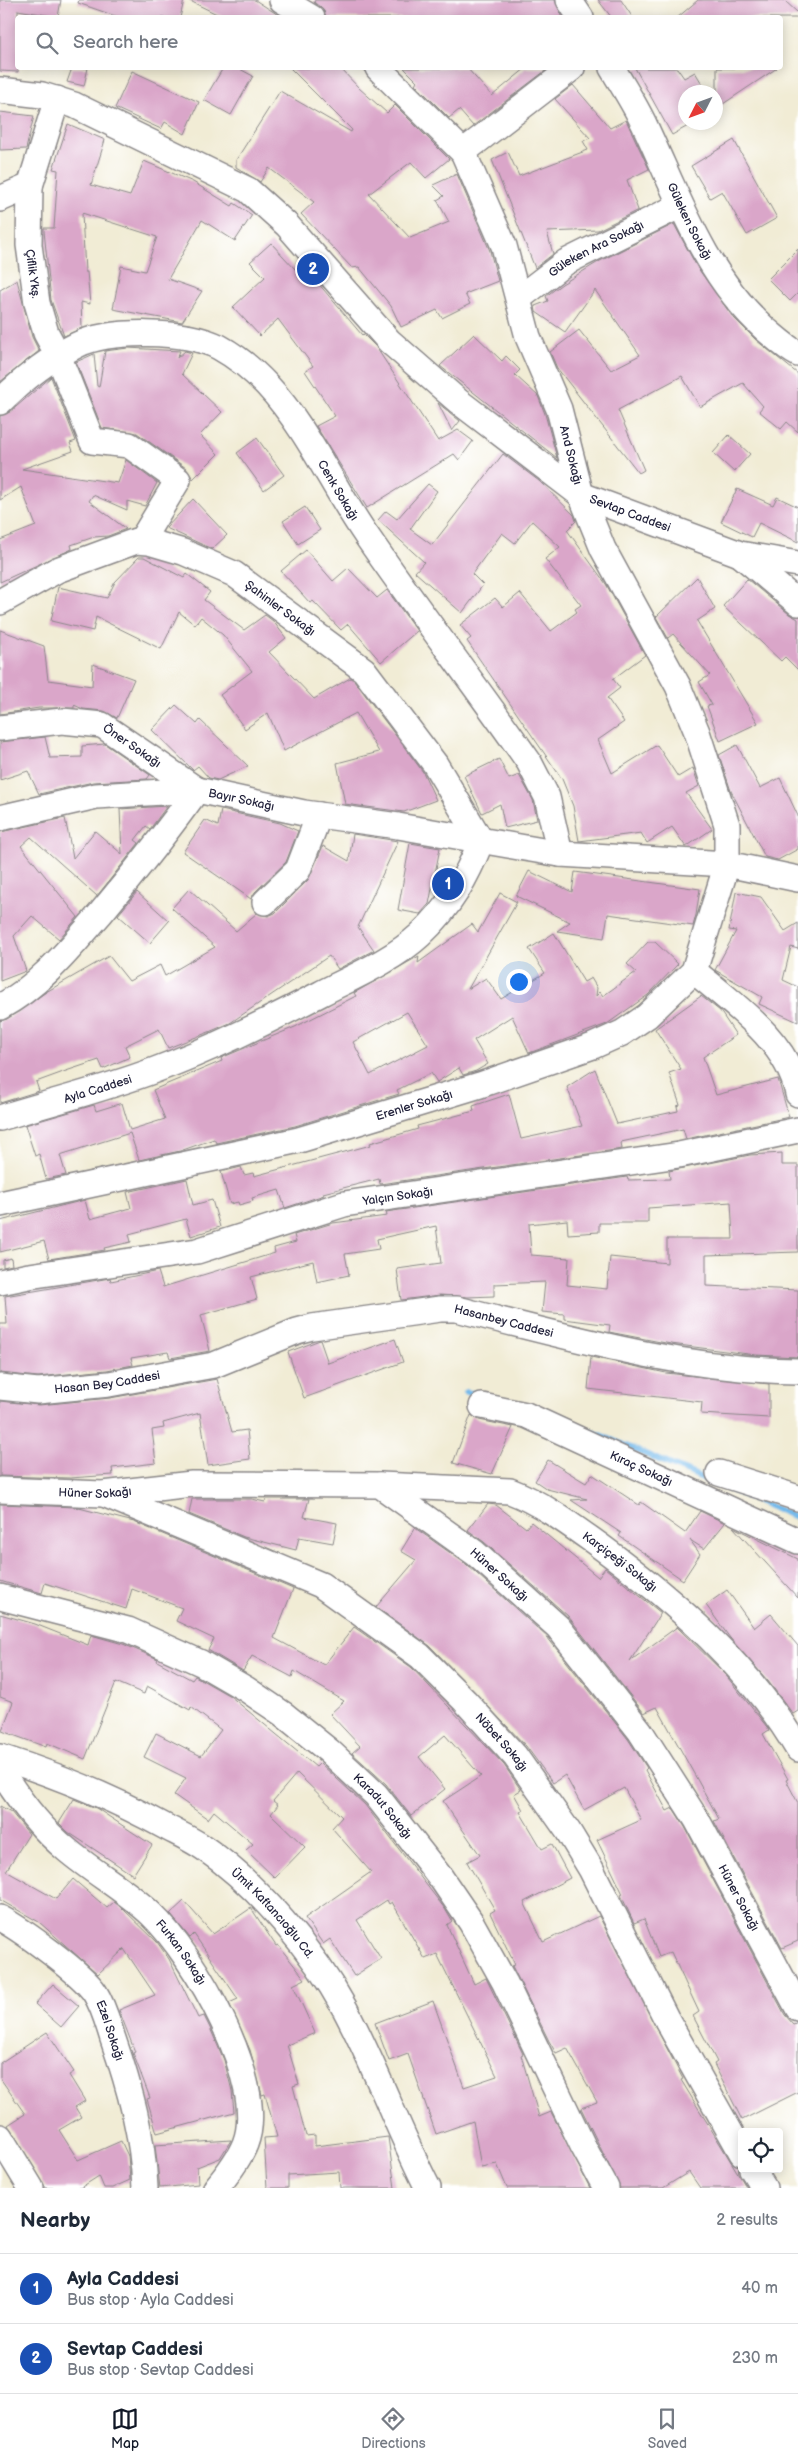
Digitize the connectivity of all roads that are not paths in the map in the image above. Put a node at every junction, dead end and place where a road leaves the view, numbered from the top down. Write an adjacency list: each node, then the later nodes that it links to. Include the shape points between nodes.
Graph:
1 (282, 0): 3 (street)
2 (569, 0): 4 (street)
3 (307, 15)
4 (579, 15)
5 (380, 70): 10 (street, And Sokağı)
6 (569, 70): 10 (street)
7 (613, 70): 13 (street, Güleken Sokağı, via 644,122)
8 (0, 90): 9 (street, Sevtap Caddesi)
9 (57, 99): 11 (street, Çiflik Ykş.); 18 (street, Sevtap Caddesi, via 248,190 287,225 389,342 458,401)
10 (463, 152): 14 (street, And Sokağı, via 504,246)
11 (30, 186): 12 (street); 16 (street, Çiflik Ykş., via 29,245 37,303 46,333)
12 (0, 199)
13 (679, 206): 14 (street, Güleken Ara Sokağı, via 566,262); 15 (street, Güleken Sokağı, via 719,276 751,316)
14 (519, 298): 18 (street, And Sokağı, via 528,338 560,409)
15 (794, 345)
16 (58, 355): 17 (street, Cenk Sokağı); 19 (street, Çiflik Ykş., via 92,441 129,445 178,480); 29 (street, Cenk Sokağı, via 78,344 120,334 150,333 217,347 248,366 291,415 364,533 529,762 547,797)
17 (0, 402)
18 (582, 495): 20 (street, Sevtap Caddesi); 30 (street, And Sokağı, via 603,549 678,686 697,732 727,824)
19 (141, 541): 22 (street, via 57,570); 28 (street, Şahinler Sokağı, via 183,552 234,574 364,670 435,764)
20 (740, 554): 21 (street, Sevtap Caddesi); 23 (street)
21 (798, 564)
22 (0, 602)
23 (798, 603)
24 (0, 728): 25 (street, Öner Sokağı, via 62,720 102,725)
25 (197, 790): 26 (street, Bayır Sokağı); 27 (street, Bayır Sokağı, via 96,796); 34 (street, via 152,852 62,959)
26 (319, 815): 28 (street, Bayır Sokağı); 32 (street, via 298,870)
27 (0, 818)
28 (482, 841): 29 (street); 36 (street, Ayla Caddesi, via 455,896 434,921 419,936 372,968 241,1035 154,1071)
29 (560, 854): 30 (street)
30 (727, 864): 31 (street); 33 (street, Erenler Sokağı)
31 (798, 880)
32 (265, 902)
33 (694, 971): 35 (street, via 768,1037 787,1063); 38 (street, Erenler Sokağı, via 647,1016 622,1033 480,1085 299,1140)
34 (0, 1007)
35 (798, 1094)
36 (0, 1118)
37 (798, 1130): 39 (street, Yalçın Sokağı, via 679,1155 344,1204 197,1251)
38 (0, 1204)
39 (0, 1282)
40 (214, 1365): 41 (street, Hasanbey Caddesi, via 312,1327 456,1309 643,1355 768,1371); 42 (street, Hasan Bey Caddesi, via 109,1384 38,1391)
41 (798, 1371)
42 (0, 1387)
43 (482, 1406): 49 (street, Kıraç Sokağı, via 526,1415)
44 (719, 1474): 48 (street)
45 (380, 1485): 47 (street, Hüner Sokağı, via 192,1484); 51 (street, Karçiçeği Sokağı, via 510,1491 526,1497 580,1531 658,1590 716,1644 769,1705); 55 (street, Hüner Sokağı, via 476,1553 558,1627 640,1732 697,1820)
46 (0, 1490): 47 (street, Hüner Sokağı)
47 (103, 1494): 57 (street, Nöbet Sokağı, via 321,1585 413,1650 465,1701 515,1756 568,1831 667,2020)
48 (798, 1498)
49 (798, 1541)
50 (0, 1598): 63 (street, Karadut Sokağı, via 128,1630 201,1663 283,1714 329,1750 376,1795 471,1922 506,1983)
51 (798, 1749)
52 (0, 1757): 62 (street, Ümit Kaftancıoğlu Cd., via 59,1776 137,1811 203,1847 258,1894 305,1949 345,2010)
53 (0, 1769): 61 (street, Furkan Sokağı, via 28,1812 66,1850 151,1914 179,1945 214,2001 244,2076 249,2110 245,2143)
54 (0, 1918): 60 (street, Ezel Sokağı, via 15,1926 88,1984 100,2001 129,2086 144,2156)
55 (798, 2008)
56 (0, 2137): 59 (street)
57 (738, 2145)
58 (755, 2173): 64 (street)
59 (31, 2188)
60 (145, 2188)
61 (216, 2188)
62 (428, 2188)
63 (606, 2188)
64 (764, 2188)

